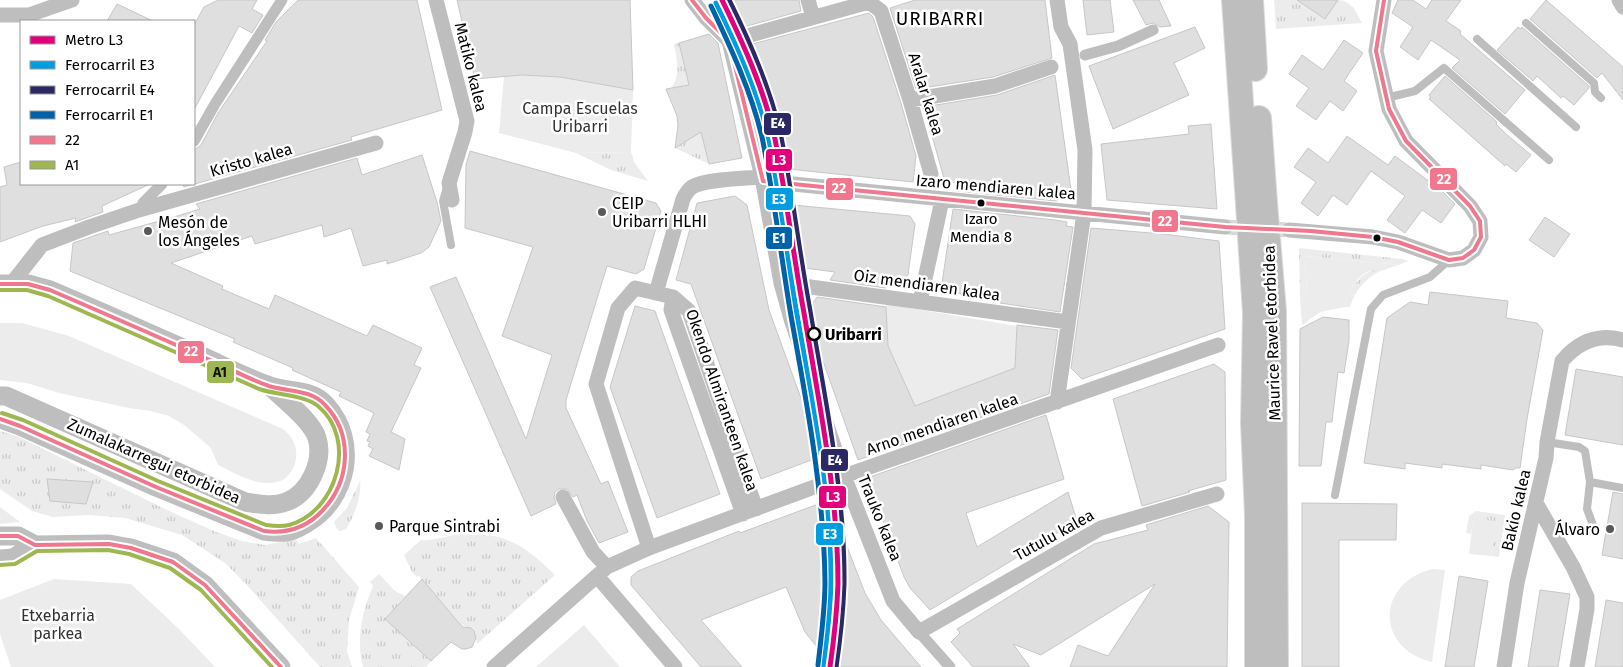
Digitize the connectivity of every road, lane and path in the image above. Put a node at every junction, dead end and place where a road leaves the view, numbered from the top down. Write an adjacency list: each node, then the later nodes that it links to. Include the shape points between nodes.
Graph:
1 (72, 0): 12 (street, via 29,15)
2 (282, 0): 24 (street)
3 (436, 0): 29 (street, Matiko kalea, via 467,121)
4 (692, 0): 17 (street)
5 (808, 0): 13 (street)
6 (1058, 0): 35 (street, via 1061,27 1070,44 1085,150)
7 (1234, 0): 34 (main road, Maurice Ravel etorbidea)
8 (1251, 0): 34 (main road, Maurice Ravel etorbidea)
9 (1384, 0): 20 (street, via 1376,51)
10 (1619, 0): 11 (street)
11 (1623, 7)
12 (0, 15)
13 (812, 17): 17 (street); 22 (street, Aralar kalea, via 870,2 881,11)
14 (1526, 22): 21 (lane, via 1594,83 1595,92)
15 (1153, 30): 18 (street)
16 (1477, 39): 23 (lane)
17 (729, 41): 28 (street, Trauko kalea)
18 (1085, 56)
19 (1051, 67): 22 (street, via 996,86)
20 (1386, 98): 26 (lane, via 1414,91 1444,68); 40 (street, via 1406,141 1470,206 1480,221 1480,237 1474,250 1463,258)
21 (1601, 98)
22 (910, 100): 27 (street, Aralar kalea)
23 (1576, 127)
24 (195, 139)
25 (376, 143): 42 (street, Kristo kalea, via 89,226 42,245)
26 (1549, 160)
27 (931, 174)
28 (763, 179): 32 (street, Izaro mendiaren kalea); 41 (street, Trauko kalea); 43 (street, Izaro mendiaren kalea, via 702,183 686,193)
29 (449, 183): 31 (street, Matiko kalea); 38 (lane, via 443,201)
30 (161, 185): 33 (street)
31 (452, 200)
32 (942, 200): 35 (street, Izaro mendiaren kalea); 44 (street)
33 (143, 203)
34 (1257, 204): 39 (main road, Maurice Ravel etorbidea, bridge)
35 (1084, 213): 36 (street, Izaro mendiaren kalea); 45 (street)
36 (1225, 227)
37 (1289, 230): 40 (street, via 1382,239)
38 (451, 244)
39 (1260, 251): 72 (main road, Maurice Ravel etorbidea, via 1253,423); 73 (main road, Maurice Ravel etorbidea, via 1274,311)
40 (1449, 260): 57 (lane, via 1430,277 1383,295 1371,310)
41 (781, 283): 44 (street, Oiz mendiaren kalea); 53 (street, Trauko kalea)
42 (6, 284): 48 (street, Zumalakarregui etorbidea, via 28,284 50,290)
43 (656, 293): 60 (street, Okendo Almiranteen kalea, via 673,297 671,310); 64 (street, Okendo Almiranteen kalea, via 635,288 618,308 596,384)
44 (920, 302): 45 (street, Oiz mendiaren kalea)
45 (1068, 322): 50 (street)
46 (1623, 340): 52 (street, Bakio kalea, via 1605,337 1589,340 1562,361)
47 (1218, 345): 50 (street, Arno mendiaren kalea)
48 (271, 387): 49 (street, Zumalakarregui etorbidea, via 311,427 317,439 318,457 314,474 305,489 285,503 267,505 245,502); 51 (street, Zumalakarregui etorbidea, via 313,394 326,405 340,428 346,457 338,491 327,508 298,529 279,533 245,525)
49 (0, 396)
50 (1057, 402): 53 (street, Arno mendiaren kalea)
51 (0, 420)
52 (1547, 442): 54 (lane, via 1579,447 1585,451); 59 (street, Bakio kalea)
53 (844, 476): 60 (street, Arno mendiaren kalea); 67 (street, Trauko kalea, via 894,601)
54 (1590, 482): 55 (lane); 61 (lane, via 1587,509)
55 (1623, 488)
56 (1217, 494): 67 (street, Tutulu kalea, via 1101,528)
57 (1335, 495)
58 (563, 496): 66 (street)
59 (1536, 503): 74 (street, Bakio kalea, via 1517,584); 75 (street, via 1587,597)
60 (750, 512): 64 (street, Arno mendiaren kalea)
61 (1593, 525)
62 (0, 536): 63 (street, via 18,536)
63 (35, 545): 65 (street, via 13,558); 68 (street, via 109,544 173,562 205,585)
64 (649, 548): 66 (street, Arno mendiaren kalea)
65 (0, 558)
66 (602, 572): 69 (street, Arno mendiaren kalea); 70 (street)
67 (919, 632): 71 (street, Trauko kalea)
68 (281, 667)
69 (494, 667)
70 (676, 667)
71 (950, 667)
72 (1257, 667)
73 (1276, 667)
74 (1504, 667)
75 (1577, 667)

